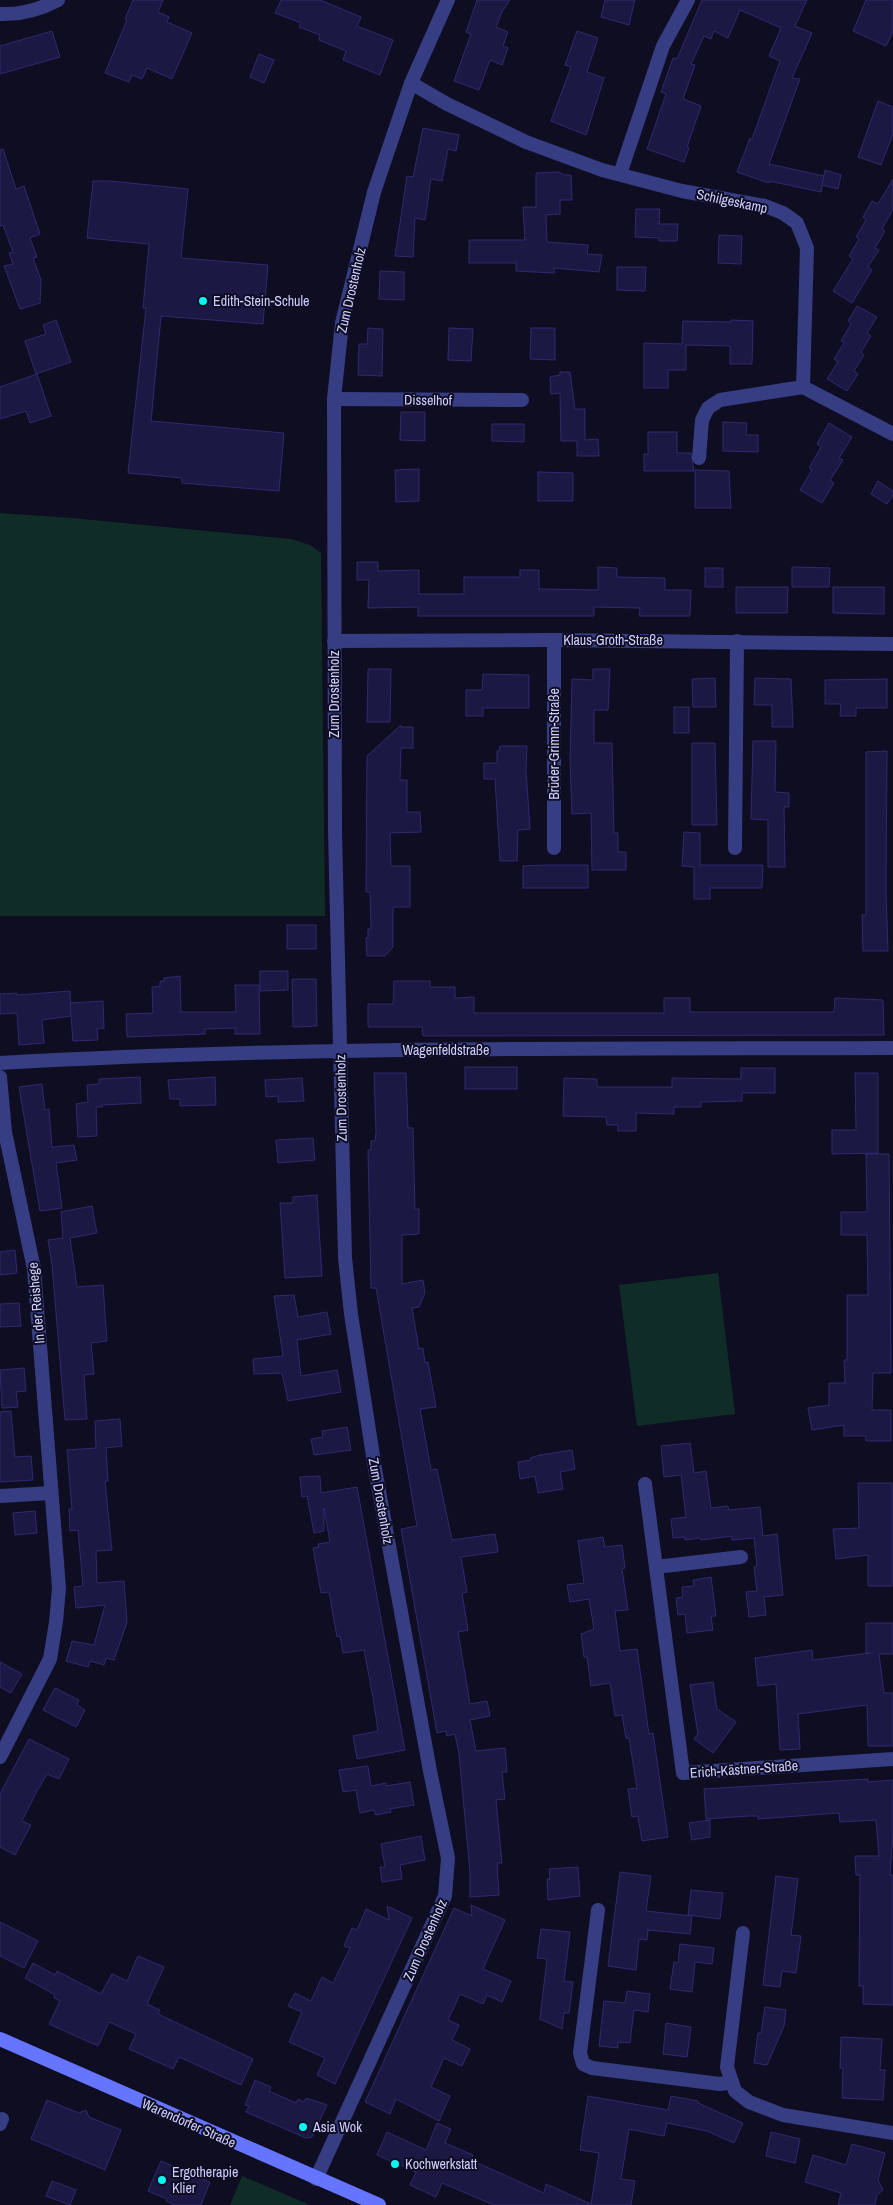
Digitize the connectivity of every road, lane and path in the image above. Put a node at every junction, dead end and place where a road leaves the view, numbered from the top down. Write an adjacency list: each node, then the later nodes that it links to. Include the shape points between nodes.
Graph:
1 (58, 0): 4 (street, via 42,9 15,15)
2 (448, 0): 5 (street, Zum Drostenholz)
3 (688, 0): 6 (street, via 663,46)
4 (0, 14)
5 (410, 83): 6 (street, Schilgeskamp, via 526,142); 8 (street, Zum Drostenholz, via 374,192 342,323)
6 (620, 174): 7 (street, Schilgeskamp, via 682,191 765,206 797,223 807,248)
7 (803, 387): 10 (street); 11 (street, via 720,400 708,408 702,420)
8 (334, 399): 9 (street, Disselhof); 13 (street, Zum Drostenholz)
9 (522, 400)
10 (893, 434)
11 (699, 458)
12 (554, 640): 13 (street, Klaus-Groth-Straße); 14 (street, Klaus-Groth-Straße); 16 (street, Brüder-Grimm-Straße)
13 (334, 641): 19 (street, Zum Drostenholz)
14 (737, 641): 15 (street, Klaus-Groth-Straße); 17 (street)
15 (893, 644)
16 (554, 848)
17 (735, 848)
18 (893, 1048): 19 (street, Wagenfeldstraße)
19 (341, 1050): 20 (street, Wagenfeldstraße); 35 (street, Zum Drostenholz, via 345,1258 351,1314 375,1469 448,1858 445,1896)
20 (0, 1063)
21 (0, 1077): 22 (street, In der Reishege)
22 (2, 1116): 24 (street, In der Reishege, via 34,1269)
23 (645, 1484): 27 (street, Erich-Kästner-Straße)
24 (51, 1493): 25 (street); 28 (street, In der Reishege, via 59,1588 50,1659)
25 (0, 1496)
26 (741, 1557): 27 (street)
27 (656, 1567): 29 (street, Erich-Kästner-Straße, via 683,1773)
28 (0, 1757)
29 (893, 1759)
30 (598, 1910): 33 (street, via 580,2054 583,2064 592,2068 720,2084)
31 (743, 1933): 33 (street, via 727,2067)
32 (0, 2039): 35 (main road, Warendorfer Straße)
33 (732, 2082): 34 (street, via 735,2091 749,2102 783,2116)
34 (893, 2133)
35 (316, 2178): 36 (main road, Warendorfer Straße)
36 (379, 2205)

